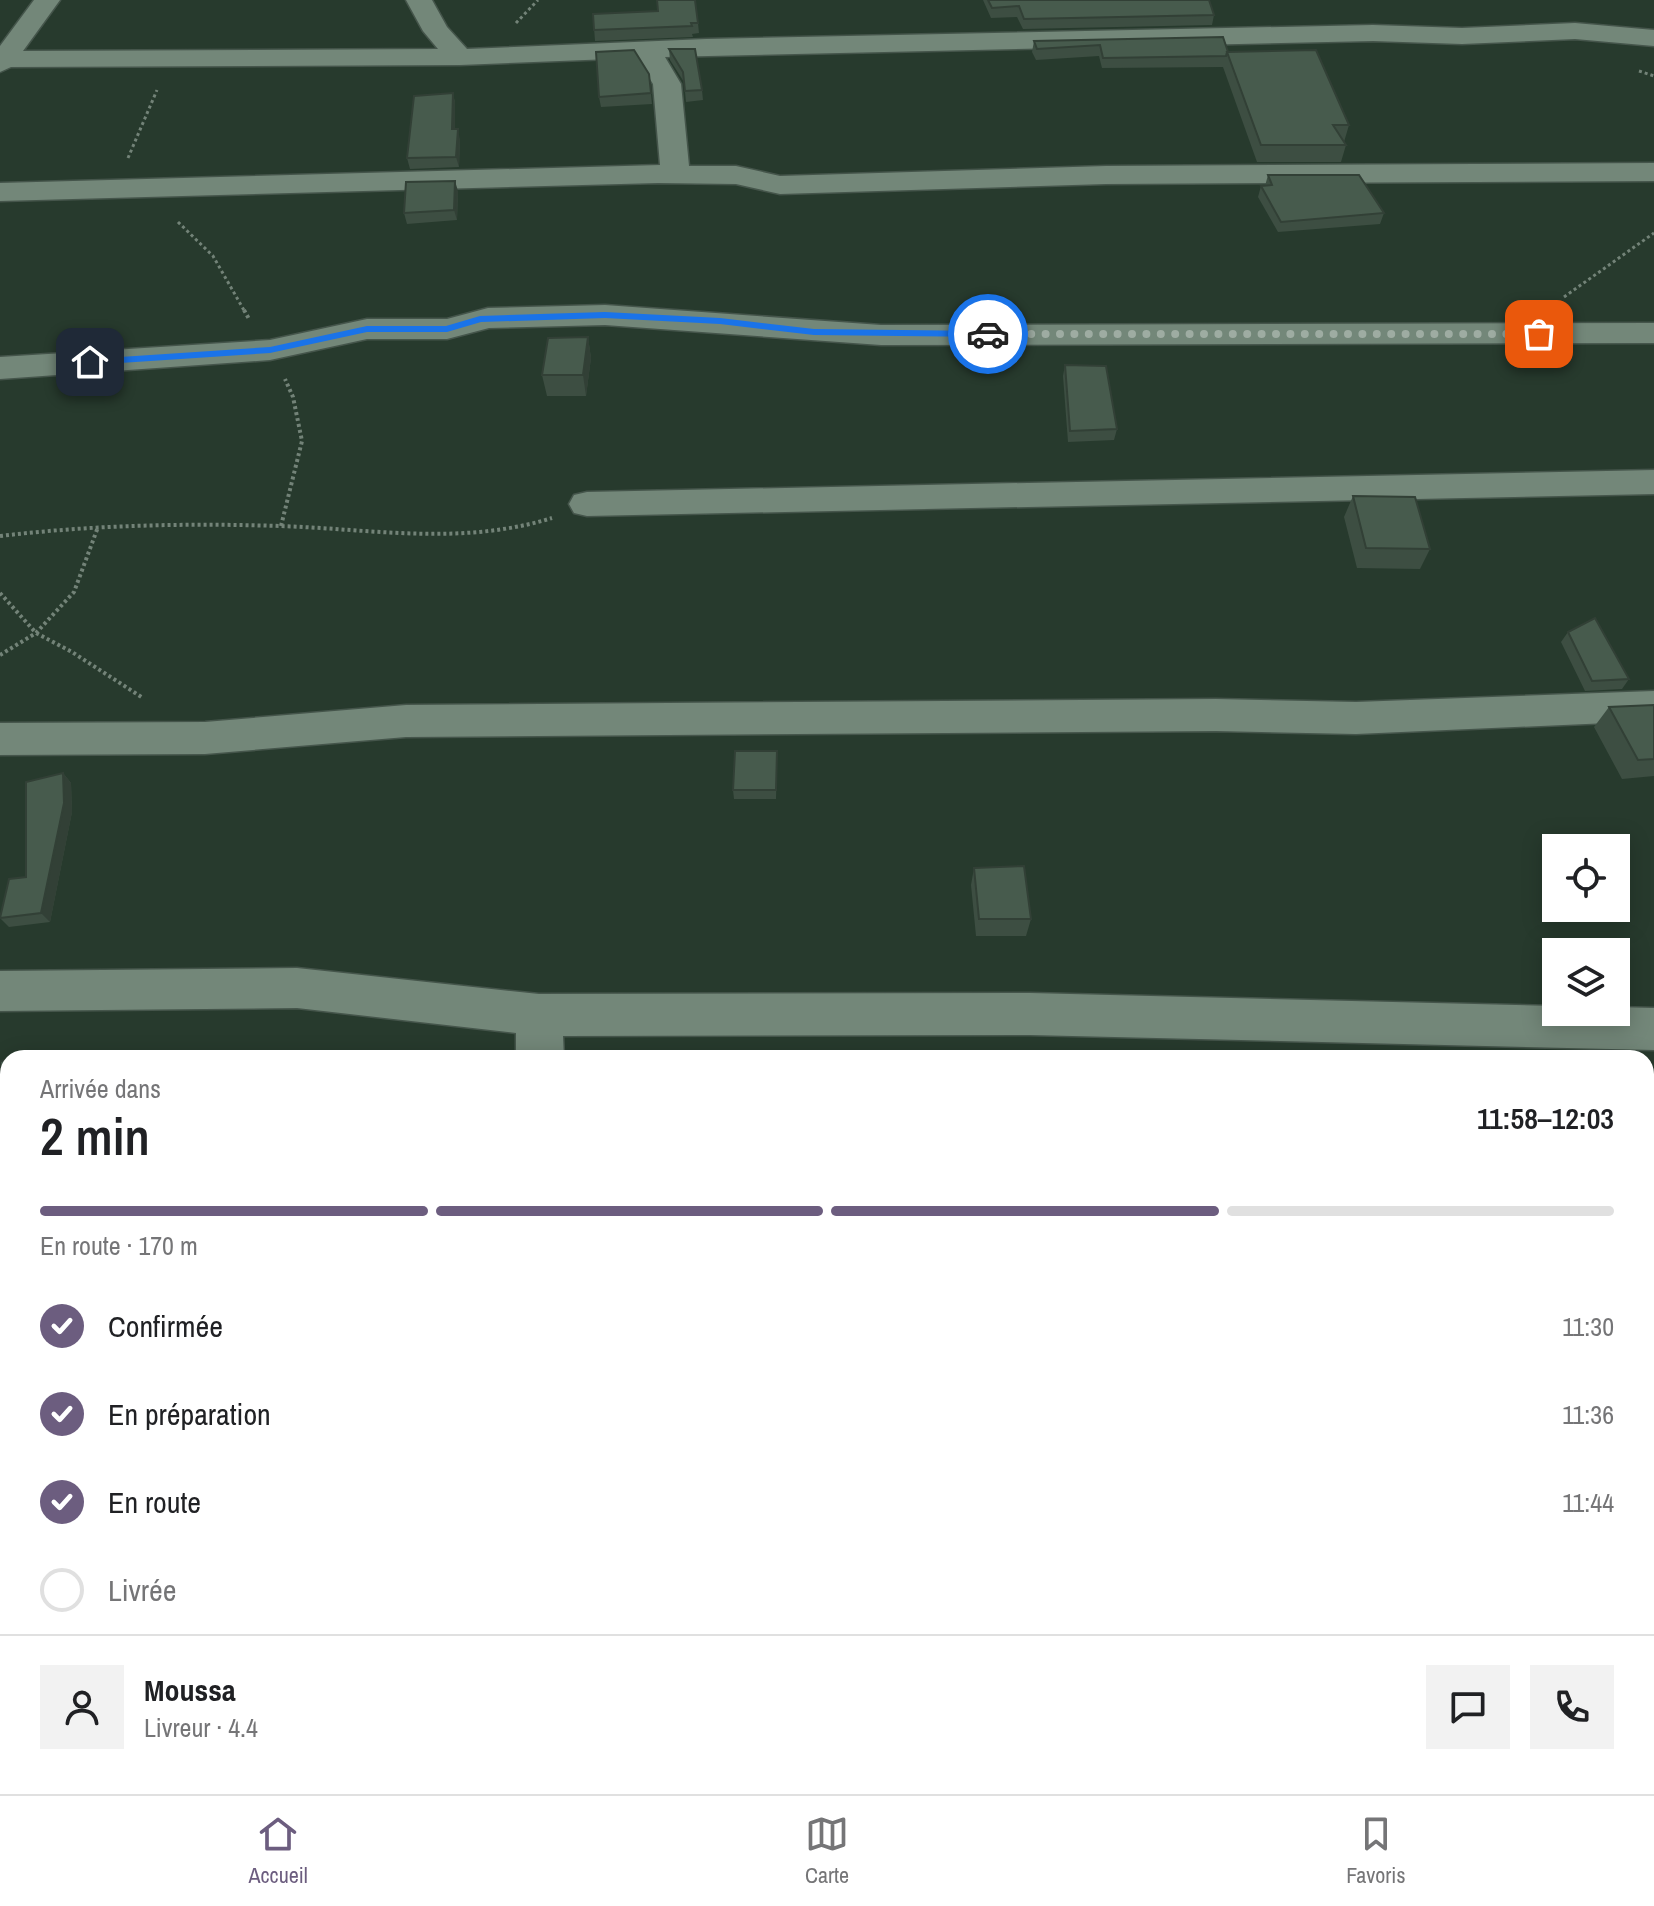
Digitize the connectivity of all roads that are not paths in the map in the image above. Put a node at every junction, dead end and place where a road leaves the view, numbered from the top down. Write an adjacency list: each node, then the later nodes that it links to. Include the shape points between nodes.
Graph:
1 (47, 0): 6 (street)
2 (419, 0): 5 (street, via 436,31)
3 (1654, 38): 4 (street, via 1575,31 1373,33)
4 (644, 49): 5 (street); 8 (street, via 667,84)
5 (460, 57): 6 (street)
6 (1, 60)
7 (1654, 172): 8 (street, via 1106,175 780,185 736,175)
8 (675, 174): 9 (street)
9 (0, 192)
10 (1654, 333): 11 (street, via 881,335 605,315 480,319 447,329 367,329 270,350)
11 (0, 368)
12 (1654, 482): 13 (street)
13 (587, 504)
14 (1654, 706): 15 (street, via 1356,718 406,721 205,738)
15 (0, 739)
16 (0, 991): 18 (street, via 297,988)
17 (1654, 1029): 18 (street, via 1030,1014)
18 (539, 1037)

